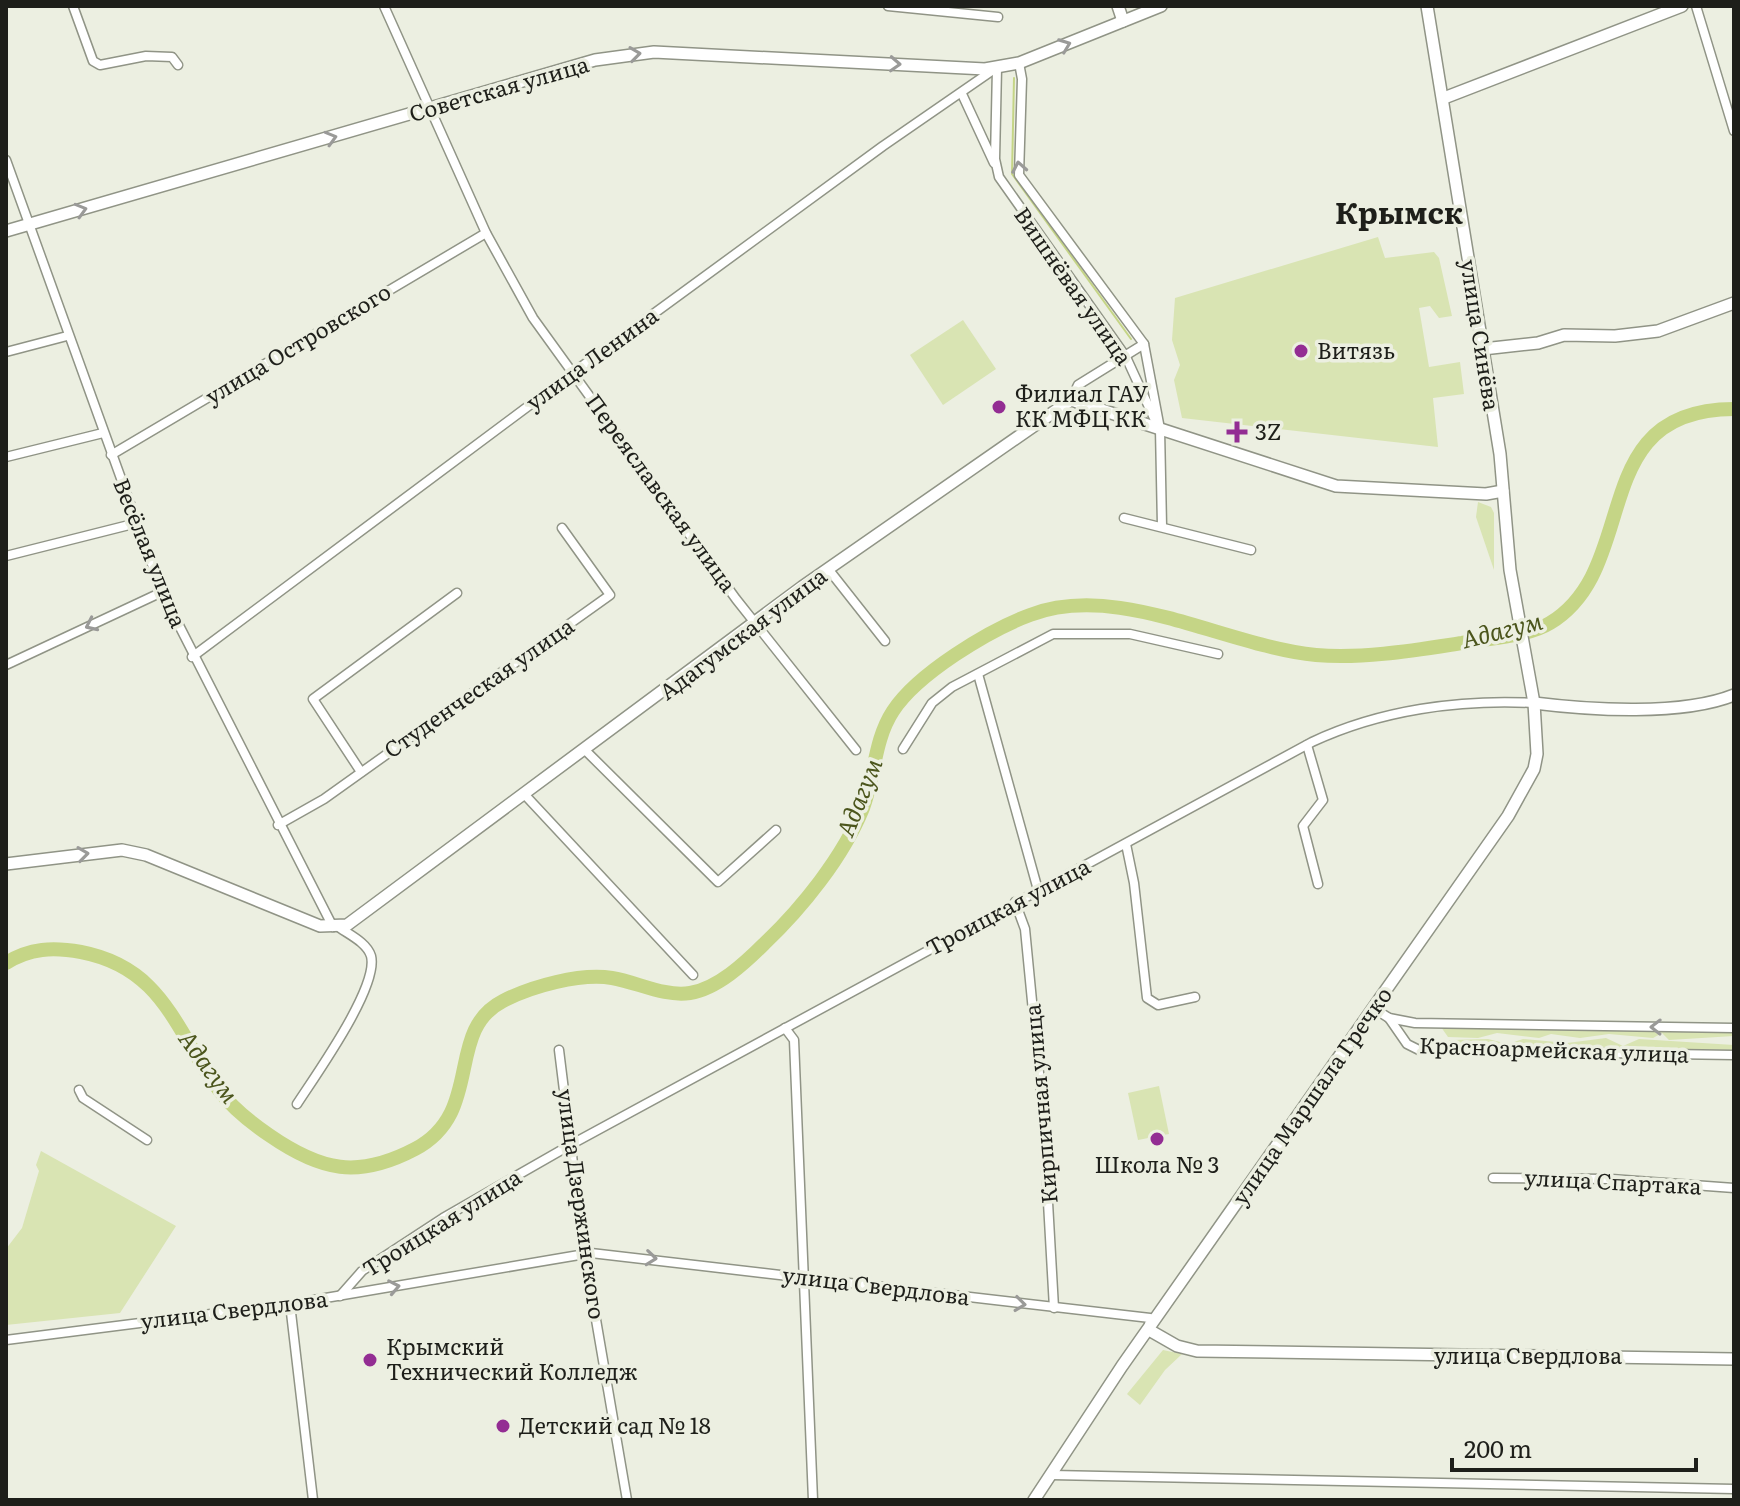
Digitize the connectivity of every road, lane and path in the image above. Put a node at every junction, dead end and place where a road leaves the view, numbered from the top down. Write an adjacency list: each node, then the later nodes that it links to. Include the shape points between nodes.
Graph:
1 (73, 6): 12 (street, via 93,61 100,65 146,56 172,57)
2 (384, 6): 16 (street, Переяславская улица)
3 (888, 6): 9 (street)
4 (1118, 6): 10 (main road)
5 (1161, 6): 10 (main road, улица Ленина)
6 (1427, 6): 15 (main road, улица Синёва)
7 (1682, 6): 15 (main road)
8 (1696, 6): 17 (street)
9 (998, 17)
10 (1123, 21): 11 (main road, улица Ленина, one-way to 10)
11 (1019, 63): 13 (main road, улица Ленина); 25 (street, Вишнёвая улица, one-way to 11, via 1019,175)
12 (178, 65)
13 (1002, 67): 14 (street, улица Ленина); 16 (main road, Советская улица, one-way to 13, via 595,60 654,52); 19 (street)
14 (962, 94): 19 (street, Вишнёвая улица); 29 (street, улица Ленина)
15 (1444, 98): 26 (main road, улица Синёва)
16 (428, 110): 20 (main road, Советская улица, one-way to 16); 22 (street, Переяславская улица)
17 (1734, 131)
18 (6, 160): 20 (street, Весёлая улица)
19 (996, 168): 28 (street, Вишнёвая улица)
20 (27, 226): 21 (main road, Советская улица); 24 (street, Весёлая улица)
21 (6, 231)
22 (486, 233): 29 (street, Переяславская улица, via 533,318); 33 (street, улица Островского)
23 (1734, 303): 26 (main road, via 1658,331 1564,335)
24 (67, 336): 27 (street); 32 (street, Весёлая улица)
25 (1144, 344): 28 (street); 31 (street, Вишнёвая улица)
26 (1483, 349): 35 (main road, улица Синёва)
27 (6, 352)
28 (1126, 357): 30 (street, via 1078,385); 31 (street, Вишнёвая улица)
29 (574, 372): 45 (street, Переяславская улица); 48 (street, улица Ленина)
30 (1071, 400): 31 (main road); 42 (main road, Адагумская улица)
31 (1160, 429): 35 (main road, via 1336,486); 38 (street)
32 (103, 433): 33 (street, Весёлая улица); 34 (street)
33 (111, 455): 37 (street, Весёлая улица)
34 (6, 457)
35 (1503, 491): 51 (main road, улица Синёва)
36 (1124, 518): 38 (street)
37 (137, 523): 41 (street); 43 (street, Весёлая улица)
38 (1162, 526): 40 (street)
39 (562, 528): 58 (street, Студенческая улица, via 610,595)
40 (1251, 550)
41 (6, 556)
42 (829, 570): 45 (main road, Адагумская улица); 46 (street)
43 (162, 592): 48 (street, Весёлая улица); 49 (street, one-way to 49)
44 (457, 593): 58 (street, via 313,699)
45 (755, 623): 56 (street, Переяславская улица); 57 (main road, Адагумская улица)
46 (885, 641)
47 (1218, 654): 50 (street, via 1130,634 1070,631 1044,637)
48 (192, 657): 60 (street, Весёлая улица)
49 (6, 665)
50 (978, 674): 55 (street, via 932,703); 65 (street)
51 (1527, 675): 53 (main road, улица Маршала Гречко)
52 (1734, 695): 53 (main road, Троицкая улица, via 1638,709)
53 (1534, 703): 54 (street, Троицкая улица, via 1390,712); 70 (main road, улица Маршала Гречко, via 1537,754 1530,779)
54 (1307, 745): 62 (street, Троицкая улица); 64 (street, via 1323,800 1303,826)
55 (903, 749)
56 (856, 750)
57 (586, 751): 59 (main road, Адагумская улица); 61 (street, via 718,882)
58 (361, 772): 60 (street, Студенческая улица)
59 (525, 795): 67 (main road, Адагумская улица); 68 (street)
60 (278, 825): 67 (street, Весёлая улица)
61 (776, 830)
62 (1126, 844): 65 (street, Троицкая улица); 69 (street, via 1147,998 1158,1005)
63 (6, 864): 67 (main road, one-way to 67, via 122,850)
64 (1318, 884)
65 (1038, 890): 66 (street, Троицкая улица)
66 (1015, 902): 72 (street, Троицкая улица); 86 (street, Кирпичная улица, via 1025,929 1043,1114)
67 (336, 928): 77 (street, Весёлая улица, via 368,950 372,964 360,1004)
68 (693, 975)
69 (1195, 997)
70 (1373, 1008): 71 (street, Красноармейская улица); 87 (main road, улица Маршала Гречко)
71 (1389, 1018): 73 (street, Красноармейская улица, one-way to 71, via 1437,1024); 75 (street, Красноармейская улица, via 1407,1044 1419,1050)
72 (785, 1028): 79 (street, Троицкая улица); 83 (street, via 794,1040)
73 (1734, 1028)
74 (559, 1050): 79 (street, улица Дзержинского)
75 (1734, 1055)
76 (79, 1090): 78 (street, via 83,1098)
77 (297, 1104)
78 (147, 1140)
79 (572, 1144): 82 (street, улица Дзержинского); 84 (street, Троицкая улица, via 372,1264)
80 (1493, 1178): 81 (street, улица Спартака)
81 (1734, 1188)
82 (586, 1254): 83 (street, улица Свердлова, one-way to 83); 84 (street, улица Свердлова, one-way to 82); 93 (street, улица Дзержинского)
83 (803, 1277): 86 (street, улица Свердлова, one-way to 86); 94 (street)
84 (340, 1296): 85 (street, улица Свердлова)
85 (290, 1304): 88 (street, улица Свердлова); 92 (street)
86 (1054, 1308): 87 (street, улица Свердлова, via 1143,1315 1150,1318)
87 (1149, 1330): 89 (main road, улица Свердлова, via 1197,1351); 90 (main road, улица Маршала Гречко)
88 (6, 1340)
89 (1734, 1359)
90 (1052, 1475): 91 (street); 95 (main road, улица Маршала Гречко)
91 (1734, 1489)
92 (313, 1500)
93 (627, 1500)
94 (813, 1500)
95 (1034, 1500)

